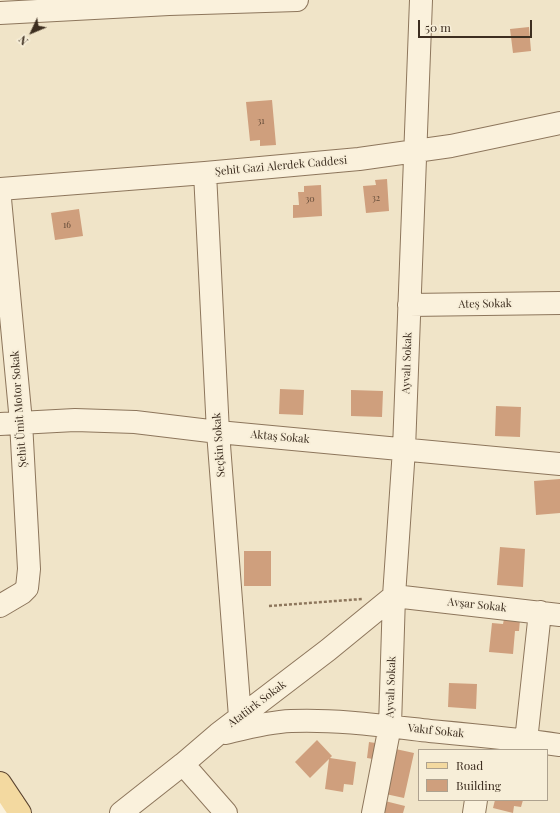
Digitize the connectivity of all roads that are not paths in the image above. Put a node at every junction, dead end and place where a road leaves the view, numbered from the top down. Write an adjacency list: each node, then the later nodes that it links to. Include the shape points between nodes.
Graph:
1 (297, 0): 3 (street)
2 (421, 0): 6 (street, Ayvalı Sokak)
3 (169, 2): 4 (street)
4 (0, 13)
5 (560, 122): 6 (street, Şehit Gazi Alerdek Caddesi)
6 (416, 152): 7 (street, Şehit Gazi Alerdek Caddesi); 11 (street, Ayvalı Sokak)
7 (205, 173): 8 (street, Şehit Gazi Alerdek Caddesi); 13 (street, Seçkin Sokak)
8 (0, 189)
9 (0, 199): 12 (street, Şehit Ümit Motor Sokak)
10 (560, 303): 11 (street, Ateş Sokak)
11 (409, 305): 14 (street, Ayvalı Sokak)
12 (11, 423): 13 (street, Aktaş Sokak, via 101,420); 17 (street, Şehit Ümit Motor Sokak, via 29,569 27,588)
13 (218, 432): 14 (street, Aktaş Sokak); 19 (street, Seçkin Sokak)
14 (404, 449): 15 (street, Aktaş Sokak); 16 (street, Ayvalı Sokak)
15 (560, 464)
16 (394, 596): 18 (street, Avşar Sokak); 19 (street, Atatürk Sokak); 20 (street, Ayvalı Sokak)
17 (0, 606)
18 (550, 613): 22 (street)
19 (240, 717): 21 (street, Atatürk Sokak)
20 (390, 726): 21 (street, Vakıf Sokak, via 291,721); 23 (street, Vakıf Sokak); 31 (street, Ayvalı Sokak)
21 (218, 734): 25 (street, Atatürk Sokak)
22 (526, 741): 23 (street, Vakıf Sokak); 24 (street, Vakıf Sokak)
23 (489, 744)
24 (560, 745)
25 (183, 764): 29 (street, Atatürk Sokak); 30 (street)
26 (0, 784): 28 (main road)
27 (476, 801): 32 (street)
28 (11, 810)
29 (121, 813)
30 (226, 813)
31 (373, 813)
32 (474, 813)

